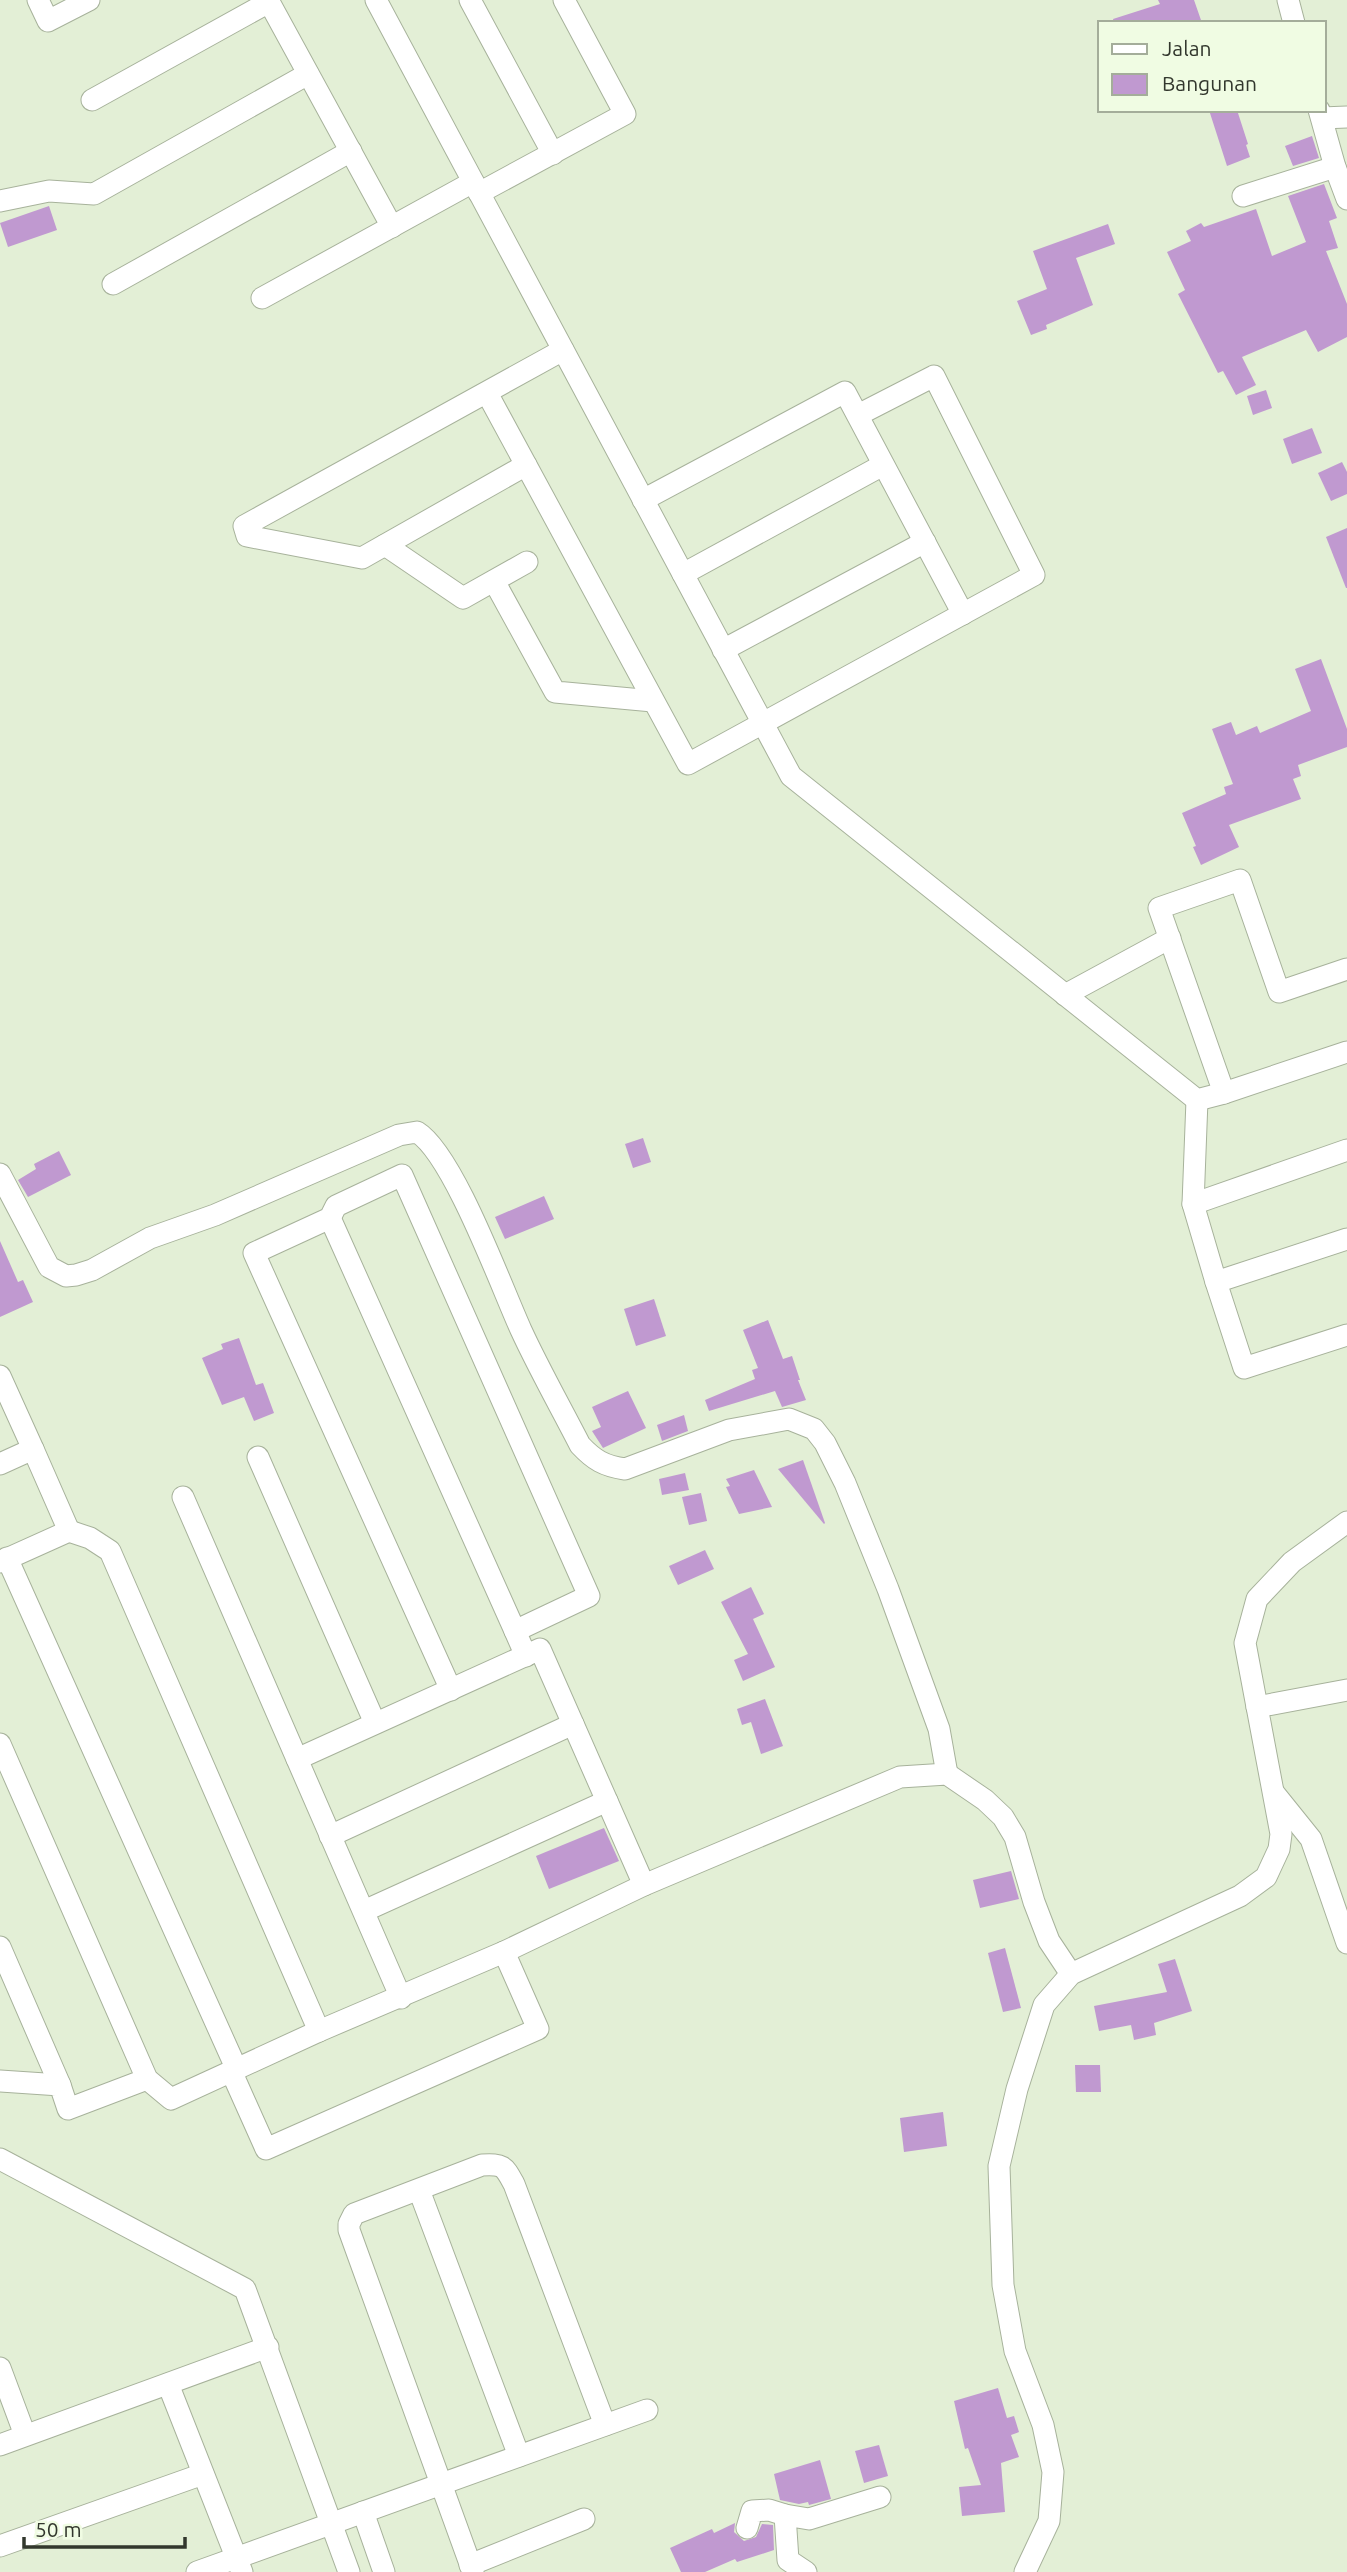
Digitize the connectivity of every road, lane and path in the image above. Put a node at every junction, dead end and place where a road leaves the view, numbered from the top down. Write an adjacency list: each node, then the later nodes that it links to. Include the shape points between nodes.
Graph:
1 (38, 0): 2 (street, via 48,21)
2 (89, 0)
3 (376, 0): 16 (street)
4 (470, 0): 14 (street)
5 (564, 0): 14 (street, via 625,114)
6 (1288, 0): 8 (street)
7 (268, 1): 9 (street); 10 (street)
8 (1293, 21)
9 (308, 74): 13 (street); 19 (street, via 94,194 49,191)
10 (92, 100)
11 (1321, 114): 12 (street); 15 (street)
12 (1347, 117)
13 (351, 151): 20 (street); 21 (street)
14 (552, 153): 16 (street)
15 (1335, 167): 17 (street); 18 (street)
16 (476, 188): 20 (street); 23 (street)
17 (1243, 196)
18 (1347, 199)
19 (0, 201)
20 (392, 227): 22 (street)
21 (113, 284)
22 (262, 298)
23 (563, 351): 24 (street); 28 (street)
24 (487, 393): 26 (street); 30 (street, via 244,526 247,536 362,558)
25 (858, 415): 27 (street); 28 (street, via 845,392); 34 (street, via 934,376 1034,575)
26 (526, 465): 30 (street); 36 (street)
27 (883, 465): 29 (street); 32 (street)
28 (643, 500): 32 (street)
29 (925, 542): 34 (street); 35 (street)
30 (385, 545): 33 (street, via 463,598)
31 (527, 562): 33 (street)
32 (683, 574): 35 (street)
33 (494, 581): 36 (street, via 555,692)
34 (963, 614): 37 (street)
35 (723, 650): 37 (street)
36 (653, 701): 37 (street, via 688,764)
37 (763, 723): 40 (street, via 791,776)
38 (1170, 938): 39 (street, via 1159,908 1240,880 1279,992); 40 (street); 42 (street)
39 (1347, 969)
40 (1065, 995): 43 (street)
41 (1347, 1052): 42 (street)
42 (1224, 1093): 43 (street)
43 (1197, 1100): 46 (street)
44 (1347, 1150): 46 (street)
45 (0, 1174): 68 (street, via 49,1267 66,1276 92,1269 149,1238 215,1215 399,1135 417,1132 425,1137 445,1164 522,1332 580,1445 593,1460 625,1469 729,1430 789,1419 814,1429 845,1483 888,1589 939,1729)
46 (1194, 1204): 49 (street)
47 (330, 1218): 59 (street); 59 (street, via 336,1206 402,1175 589,1596); 61 (street, via 254,1253)
48 (1347, 1239): 49 (street)
49 (1216, 1282): 50 (street, via 1244,1368)
50 (1347, 1335)
51 (0, 1376): 52 (street)
52 (33, 1449): 54 (street); 57 (street)
53 (258, 1457): 64 (street)
54 (0, 1464)
55 (183, 1497): 67 (street)
56 (1347, 1522): 63 (street, via 1292,1562 1257,1599 1245,1643)
57 (69, 1531): 58 (street); 79 (street, via 110,1551)
58 (4, 1560): 80 (street)
59 (515, 1631): 60 (street)
60 (526, 1656): 61 (street); 65 (street, via 540,1649)
61 (451, 1690): 64 (street)
62 (1347, 1690): 63 (street)
63 (1257, 1707): 69 (street)
64 (376, 1724): 67 (street)
65 (573, 1724): 70 (street); 71 (street)
66 (0, 1744): 81 (street)
67 (297, 1759): 71 (street)
68 (947, 1774): 72 (street, via 900,1777); 77 (street, via 1003,1817 1015,1837 1049,1941)
69 (1271, 1789): 74 (street, via 1311,1839); 77 (street, via 1282,1834 1266,1877 1240,1896)
70 (607, 1801): 72 (street); 73 (street)
71 (330, 1836): 73 (street)
72 (644, 1885): 76 (street)
73 (363, 1911): 78 (street)
74 (1347, 1943)
75 (0, 1947): 83 (street)
76 (504, 1952): 78 (street); 80 (street, via 538,2029 266,2149)
77 (1071, 1974): 109 (street, via 1044,2006 1017,2089 999,2166 1003,2285 1015,2351 1043,2425 1054,2472 1049,2521)
78 (401, 1998): 79 (street)
79 (319, 2031): 80 (street)
80 (234, 2072): 81 (street, via 171,2098)
81 (147, 2079): 83 (street, via 68,2109)
82 (0, 2081): 83 (street)
83 (60, 2085)
84 (0, 2160): 86 (street, via 245,2289)
85 (419, 2190): 90 (street, via 482,2165 506,2169); 93 (street); 95 (street, via 359,2211 351,2218 349,2230)
86 (268, 2347): 88 (street); 100 (street)
87 (0, 2368): 91 (street)
88 (168, 2384): 91 (street); 94 (street)
89 (647, 2410): 90 (street)
90 (605, 2425): 93 (street)
91 (25, 2435): 92 (street)
92 (0, 2445)
93 (519, 2456): 95 (street)
94 (203, 2474): 102 (street); 103 (street)
95 (440, 2484): 97 (street); 104 (street)
96 (880, 2497): 98 (street, via 809,2519)
97 (363, 2512): 100 (street); 107 (street)
98 (785, 2515): 101 (street, via 752,2511); 108 (street, via 788,2560)
99 (584, 2519): 104 (street)
100 (332, 2523): 103 (street); 106 (street)
101 (747, 2528)
102 (0, 2546)
103 (239, 2565): 105 (street)
104 (472, 2569)
105 (197, 2572)
106 (349, 2572)
107 (384, 2572)
108 (806, 2572)
109 (1025, 2572)

